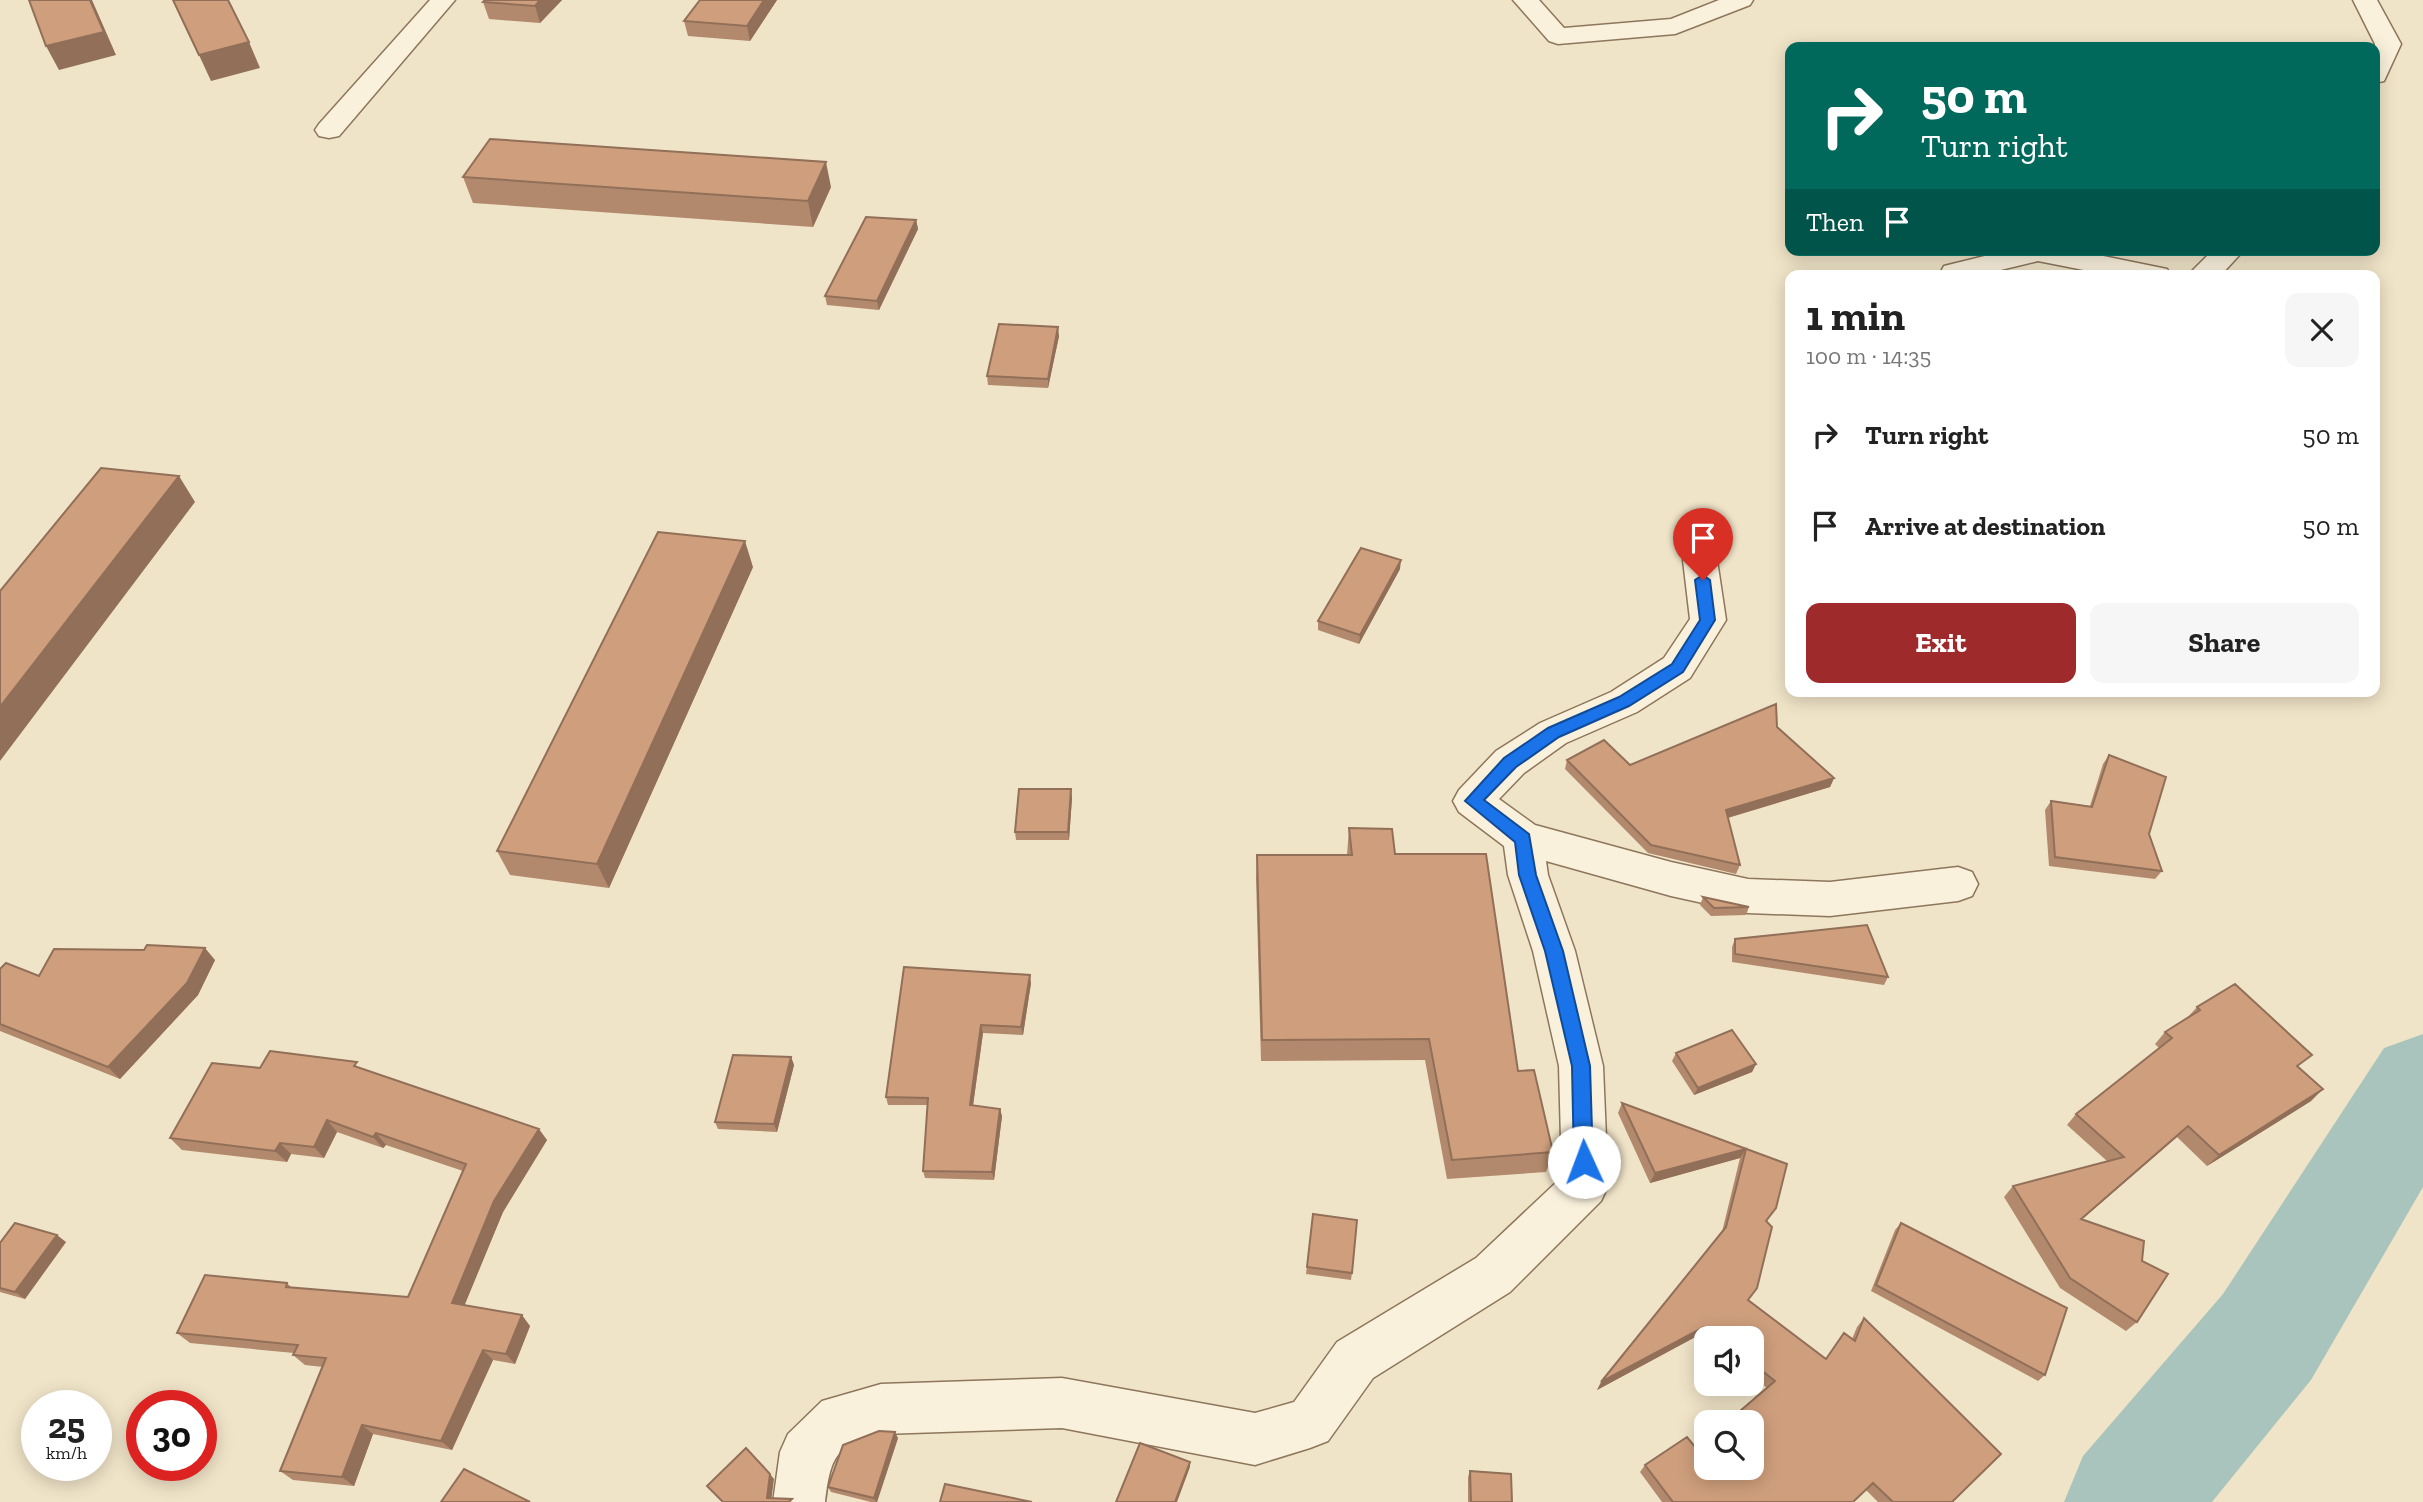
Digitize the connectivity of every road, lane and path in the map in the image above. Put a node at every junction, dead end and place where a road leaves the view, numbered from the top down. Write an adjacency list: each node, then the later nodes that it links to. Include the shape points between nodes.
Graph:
1 (443, 0): 6 (street)
2 (1525, 0): 3 (street, via 1558,36 1675,26)
3 (1741, 0)
4 (2365, 0): 5 (street, via 2388,44)
5 (2380, 63)
6 (329, 130)
7 (2021, 256): 10 (street)
8 (2059, 256): 11 (street)
9 (2224, 256): 12 (street)
10 (1963, 270)
11 (2130, 270)
12 (2208, 270)
13 (1700, 560): 14 (street, via 1708,620 1677,668 1624,702 1553,733 1510,762 1473,801)
14 (1523, 838): 15 (street, via 1748,897 1830,899); 16 (street, via 1528,875 1554,951 1581,1066 1584,1186 1493,1275 1355,1360 1310,1423 1255,1439 1062,1403 881,1409 840,1419 806,1452)
15 (1958, 884)
16 (799, 1502)

